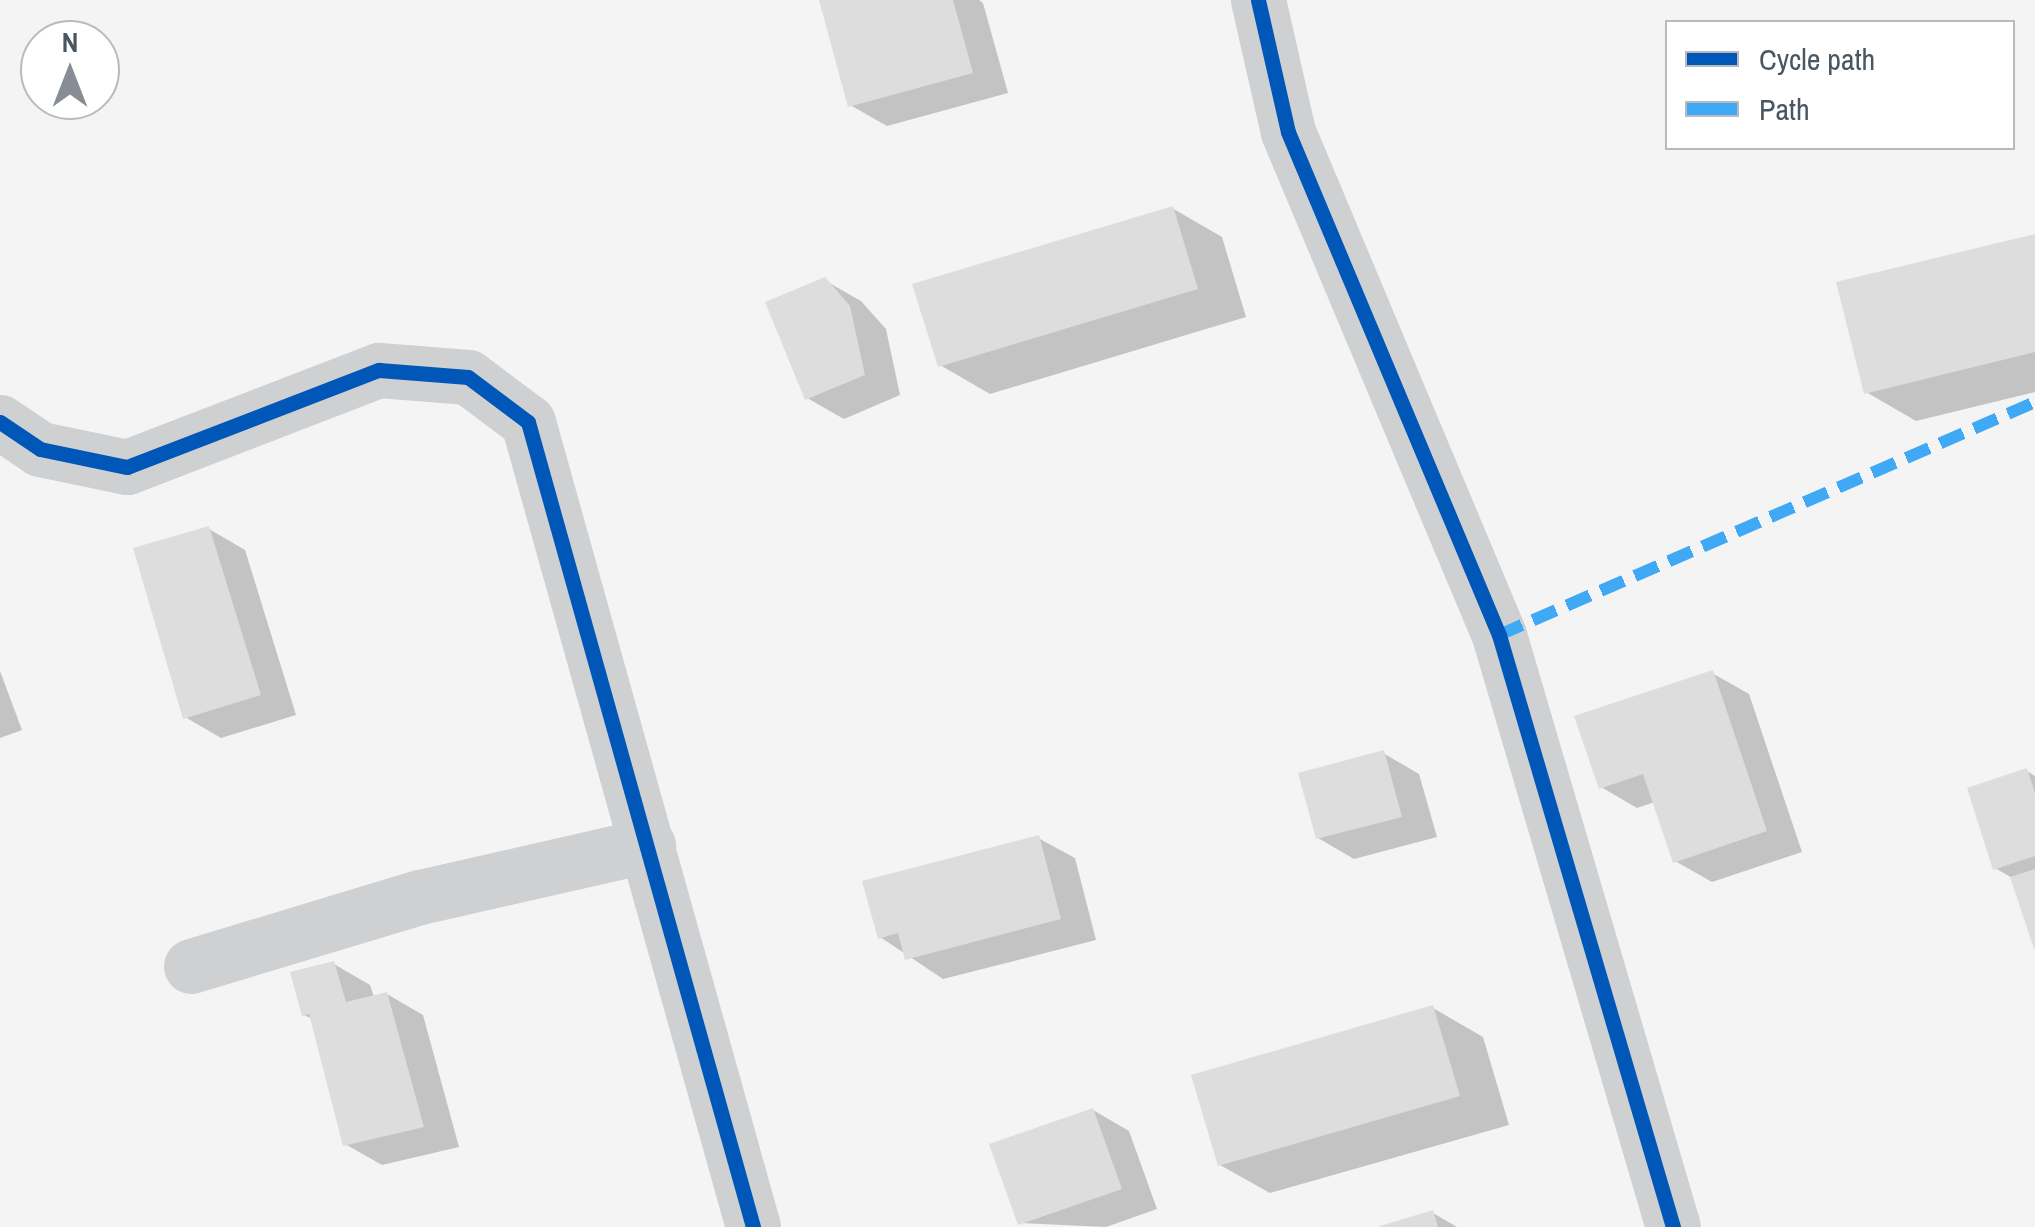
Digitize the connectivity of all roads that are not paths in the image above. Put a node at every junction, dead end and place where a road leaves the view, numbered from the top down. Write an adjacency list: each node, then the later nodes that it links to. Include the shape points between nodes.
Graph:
1 (1258, 0): 6 (street, via 1288,132 1498,635)
2 (0, 422): 3 (street, via 40,449 127,467 379,370 468,377 528,422)
3 (648, 845): 4 (street, via 420,897); 5 (street)
4 (191, 966)
5 (753, 1227)
6 (1673, 1227)

